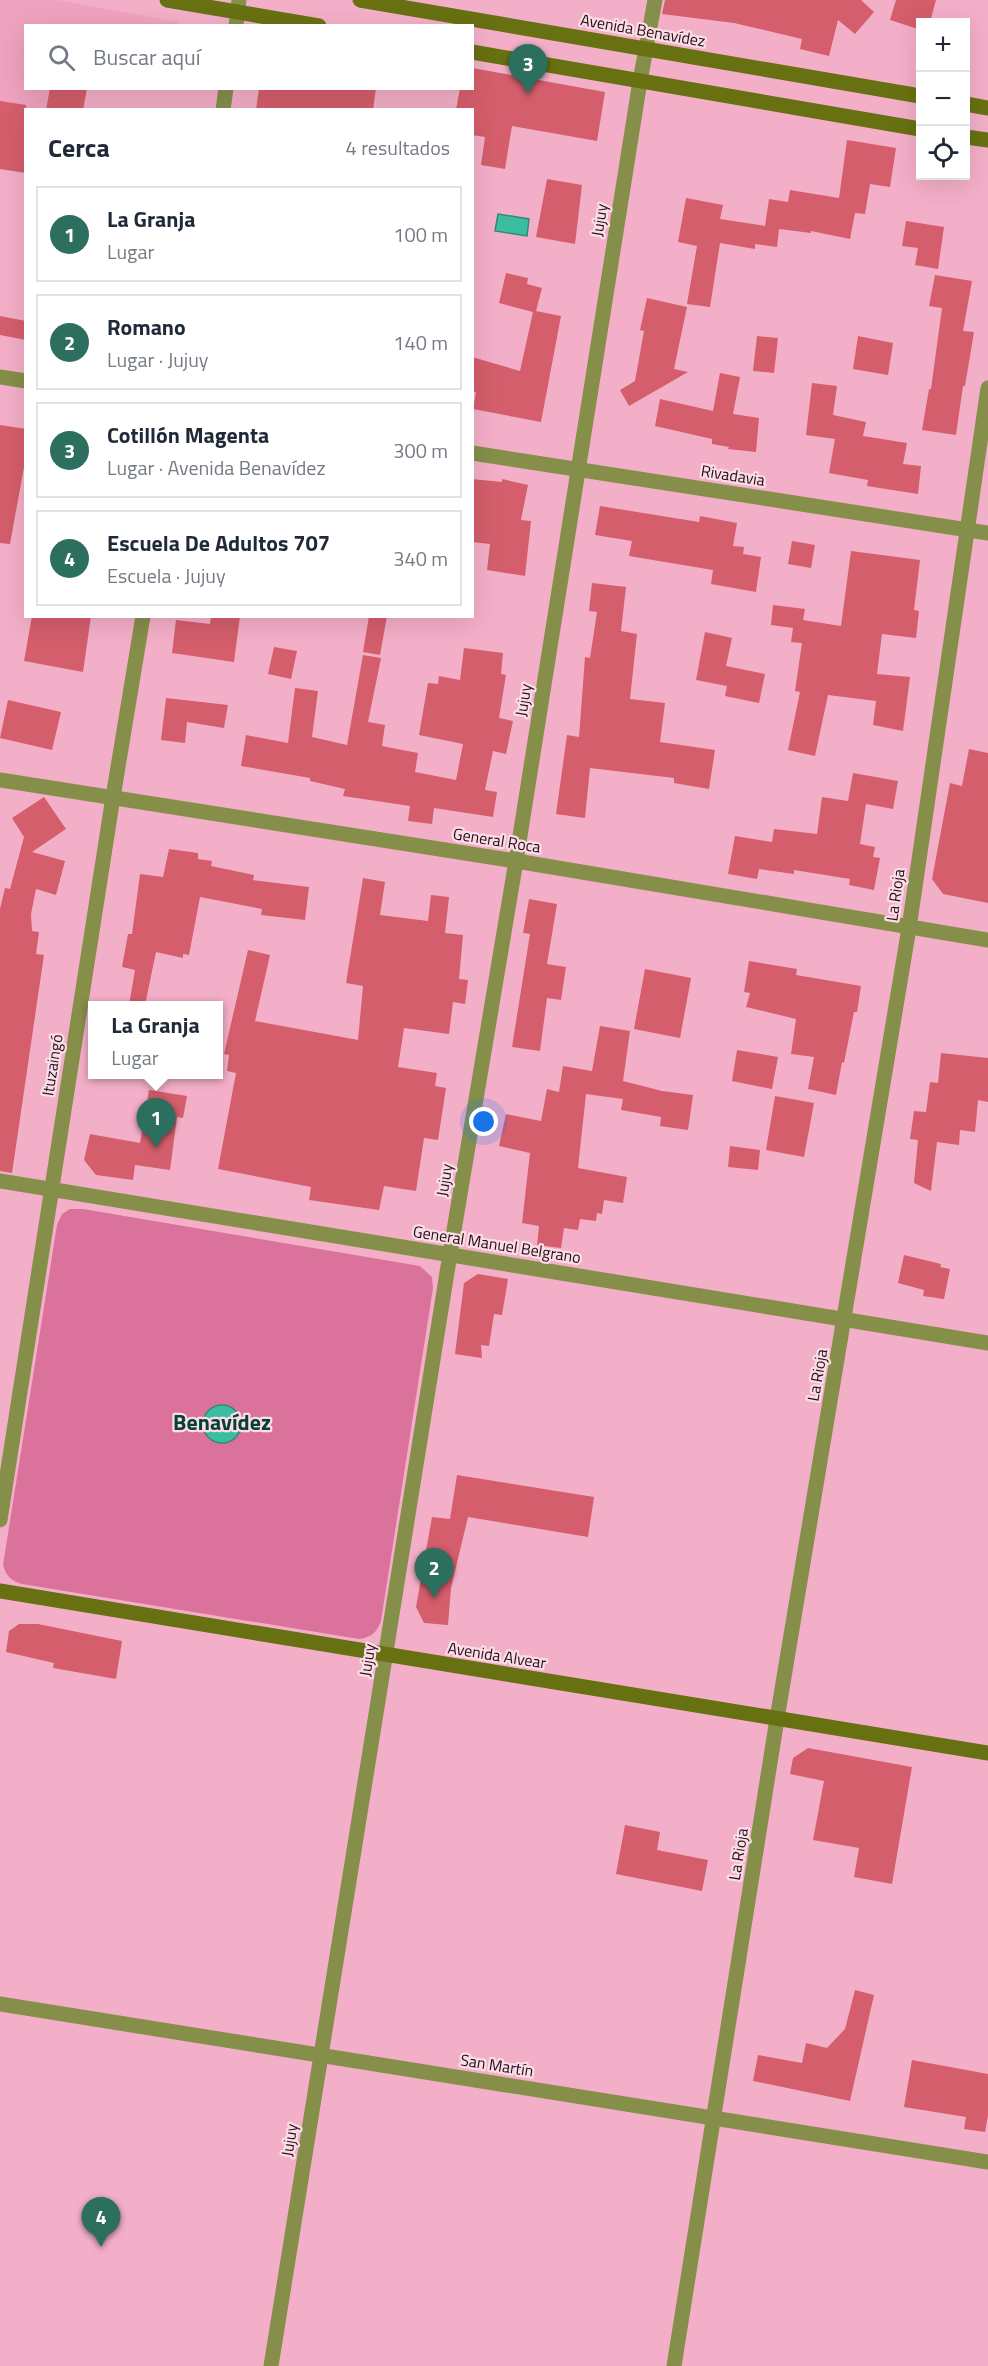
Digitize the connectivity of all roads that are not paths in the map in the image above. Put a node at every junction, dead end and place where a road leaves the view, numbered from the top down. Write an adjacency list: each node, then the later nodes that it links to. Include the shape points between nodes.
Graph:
1 (167, 0): 4 (main road)
2 (360, 0): 6 (main road, Avenida Benavídez)
3 (655, 0): 6 (street, Jujuy)
4 (238, 12): 5 (main road)
5 (307, 24)
6 (646, 48): 8 (street, Jujuy); 10 (main road, Avenida Benavídez)
7 (474, 52): 8 (main road)
8 (640, 81): 14 (main road); 21 (street, Jujuy)
9 (226, 90): 12 (street)
10 (916, 95)
11 (970, 105): 13 (main road)
12 (223, 108)
13 (988, 108)
14 (916, 128)
15 (970, 137): 16 (main road)
16 (988, 140)
17 (0, 377): 18 (street)
18 (24, 381)
19 (988, 388): 22 (street, La Rioja)
20 (474, 453): 21 (street, Rivadavia)
21 (578, 470): 22 (street, Rivadavia); 27 (street, Jujuy)
22 (967, 529): 23 (street, Rivadavia); 28 (street, La Rioja)
23 (988, 533)
24 (144, 618): 26 (street, Ituzaingó)
25 (0, 780): 26 (street, General Roca)
26 (113, 797): 27 (street, General Roca); 31 (street, Ituzaingó)
27 (516, 861): 28 (street, General Roca); 32 (street, Jujuy)
28 (909, 928): 29 (street, General Roca); 33 (street, La Rioja)
29 (988, 940)
30 (0, 1181): 31 (street, General Manuel Belgrano)
31 (51, 1190): 32 (street, General Manuel Belgrano); 35 (street, Ituzaingó)
32 (450, 1254): 33 (street, General Manuel Belgrano); 37 (street, Jujuy)
33 (844, 1321): 34 (street, General Manuel Belgrano); 38 (street, La Rioja)
34 (988, 1343)
35 (0, 1520)
36 (0, 1592): 37 (main road, Avenida Alvear)
37 (386, 1655): 38 (main road, Avenida Alvear); 41 (street, Jujuy)
38 (777, 1719): 39 (main road, Avenida Alvear); 42 (street, La Rioja)
39 (988, 1753)
40 (0, 2004): 41 (street, San Martín)
41 (321, 2056): 42 (street, San Martín); 44 (street, Jujuy)
42 (715, 2117): 43 (street, San Martín); 45 (street, La Rioja)
43 (988, 2162)
44 (272, 2366)
45 (674, 2366)

